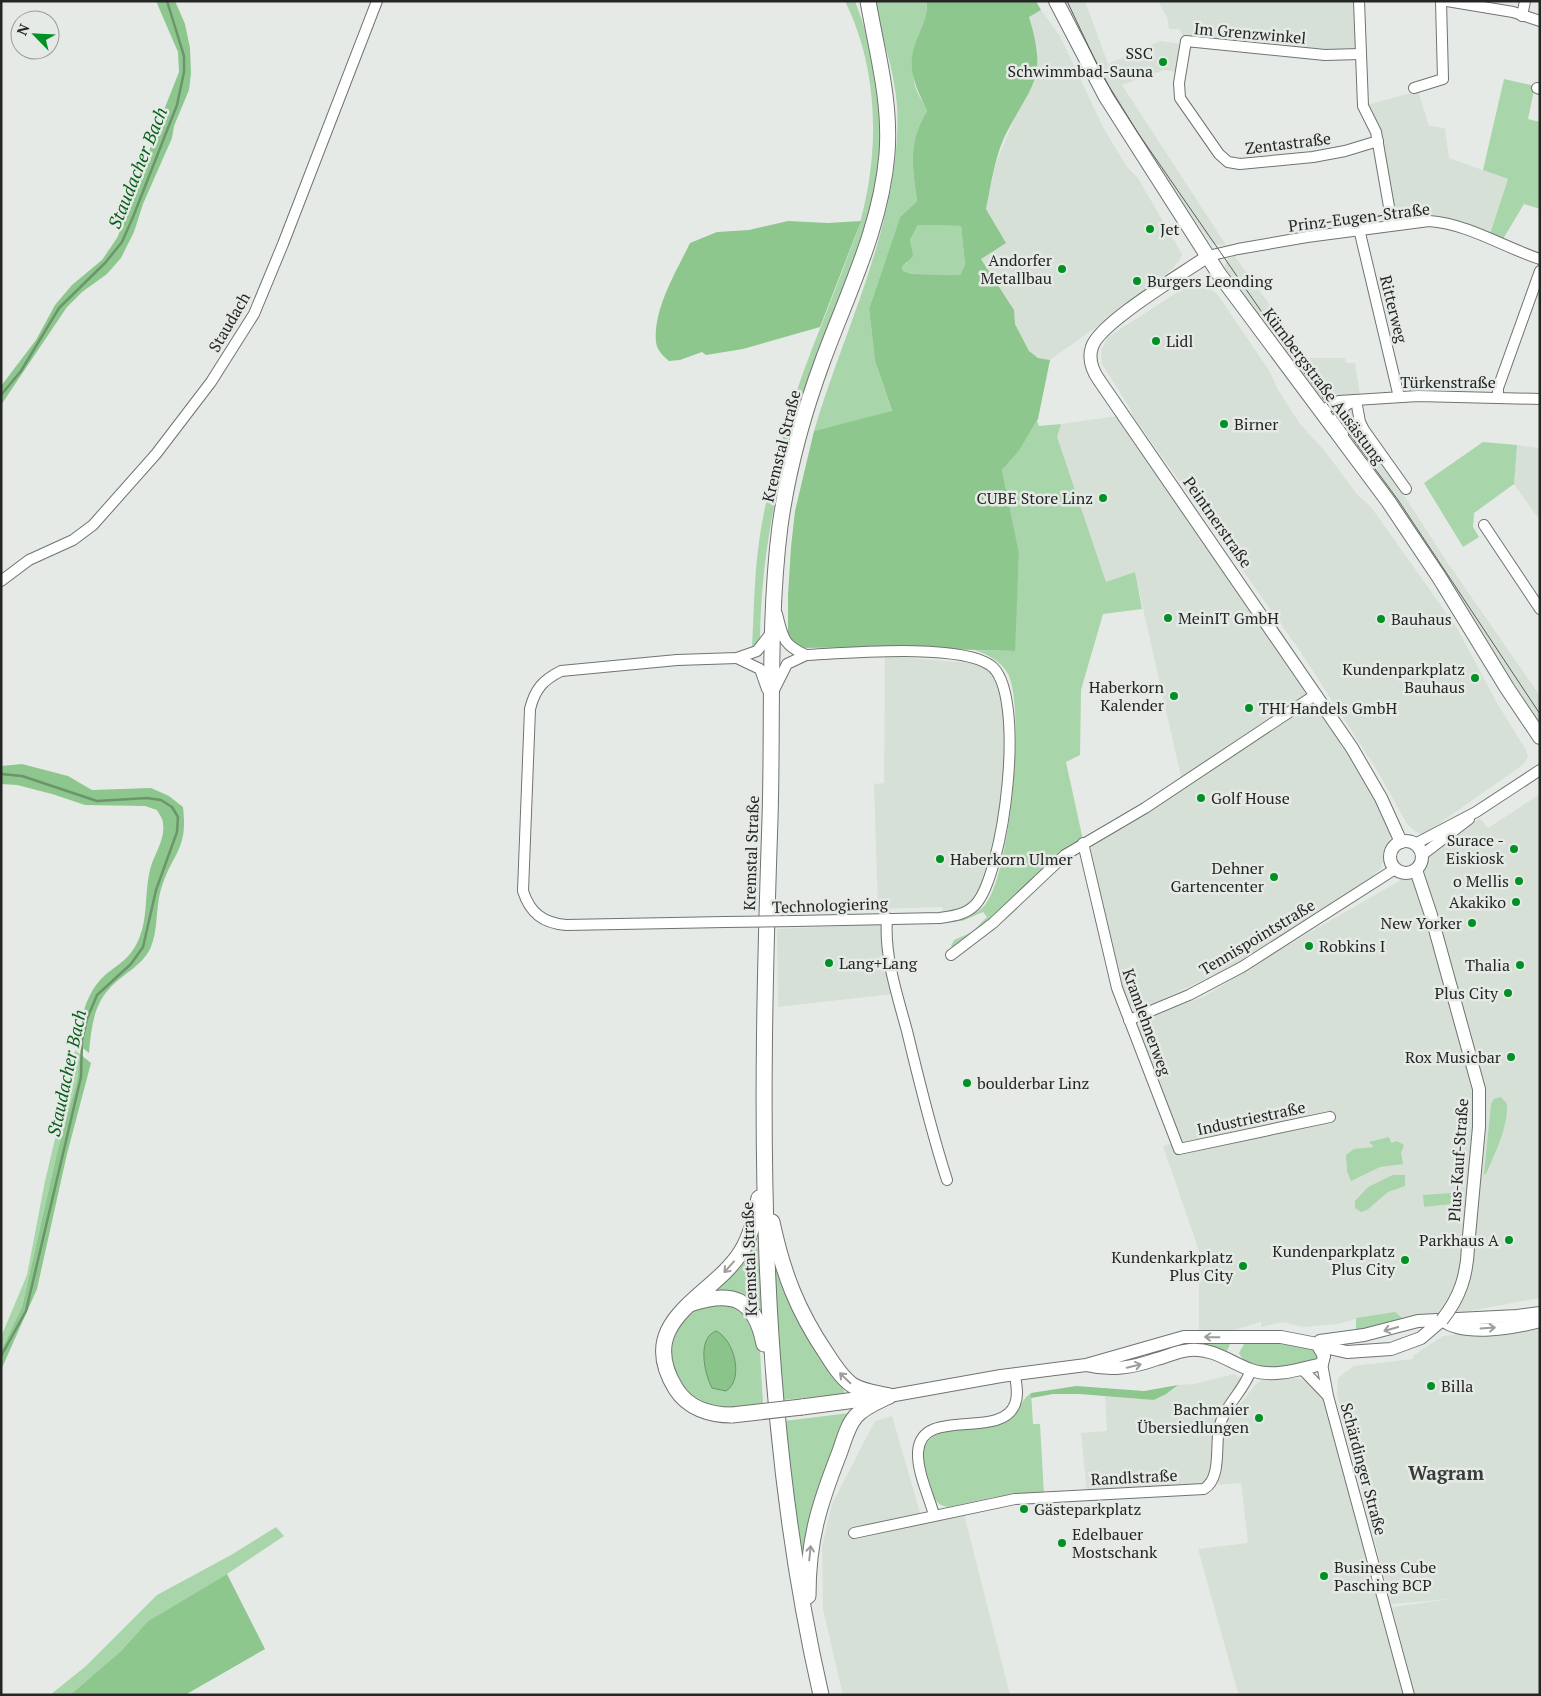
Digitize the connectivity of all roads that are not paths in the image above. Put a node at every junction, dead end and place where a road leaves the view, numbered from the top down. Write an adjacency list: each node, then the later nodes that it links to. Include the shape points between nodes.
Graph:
1 (377, 1): 29 (street, Staudach, via 254,314 211,382 156,454 93,525 73,540 28,560)
2 (860, 1): 11 (main road, Kremstal Straße)
3 (868, 1): 11 (main road, Kremstal Straße)
4 (1056, 1): 18 (main road, Kürnbergstraße Ausästung, via 1106,97)
5 (1359, 1): 12 (street)
6 (1441, 1): 13 (street, via 1443,79)
7 (1446, 1): 9 (street)
8 (1525, 1): 9 (street)
9 (1522, 16): 10 (street)
10 (1540, 21)
11 (872, 26): 30 (main road, Kremstal Straße, via 887,101 883,187 864,255 801,424 780,526)
12 (1360, 54): 14 (street, Im Grenzwinkel, via 1325,55 1186,41); 15 (street, via 1363,106)
13 (1414, 88)
14 (1179, 90): 15 (street, Zentastraße, via 1186,107 1219,154 1233,163 1313,157)
15 (1378, 141): 16 (street)
16 (1392, 224): 17 (street, Prinz-Eugen-Straße); 19 (street, Prinz-Eugen-Straße, via 1444,222)
17 (1359, 229): 18 (street, Prinz-Eugen-Straße, via 1238,248); 21 (street, Ritterweg)
18 (1208, 256): 25 (main road, Kürnbergstraße Ausästung, via 1249,317); 36 (street, Peintnerstraße, via 1100,333 1092,347 1090,362 1099,380)
19 (1540, 259)
20 (1540, 271): 22 (street, via 1498,388)
21 (1399, 397): 22 (street, Türkenstraße); 24 (street, Türkenstraße)
22 (1498, 397): 23 (street, Türkenstraße)
23 (1540, 399)
24 (1356, 400): 25 (street, Türkenstraße, via 1339,401); 26 (street, via 1345,406 1338,417); 27 (street, via 1364,430)
25 (1321, 411): 26 (main road, Kürnbergstraße Ausästung)
26 (1351, 452): 38 (main road, Kürnbergstraße Ausästung, via 1439,577)
27 (1406, 489)
28 (1484, 525): 31 (street)
29 (1, 581)
30 (775, 604): 32 (main road, Kremstal Straße); 33 (street, via 786,642)
31 (1540, 609)
32 (774, 627): 34 (street, Technologiering, via 762,648); 35 (main road, Kremstal Straße)
33 (806, 655): 35 (street, Technologiering, via 787,664); 45 (street, Technologiering, via 876,652 958,654 992,666 1005,687 1009,769 994,861 983,895 967,912 957,916)
34 (738, 658): 37 (street, via 754,665 763,674); 45 (street, Technologiering, bridge, via 561,671 547,678 538,688 530,709 522,891 526,902 533,912 548,922 566,925)
35 (772, 693): 37 (main road, Kremstal Straße)
36 (1315, 695): 40 (street, Peintnerstraße, via 1373,782); 41 (street, via 1145,808)
37 (772, 711): 50 (main road, Kremstal Straße)
38 (1540, 737)
39 (1540, 770): 42 (street, via 1476,812 1458,830)
40 (1401, 842): 42 (street); 43 (street, via 1390,854)
41 (1083, 843): 46 (street, via 1065,855 993,923); 47 (street, Kramlehnerweg, via 1117,988)
42 (1419, 849): 44 (street, via 1421,863)
43 (1395, 868): 44 (street, via 1407,873); 47 (street, Tennispointstraße, via 1242,967 1189,995)
44 (1416, 870): 54 (street, Plus-Kauf-Straße, bridge, via 1479,1089 1466,1272 1456,1301)
45 (888, 918): 51 (street, via 886,931 892,973)
46 (951, 955)
47 (1129, 1020): 49 (street, Kramlehnerweg)
48 (1330, 1117): 49 (street, Industriestraße)
49 (1179, 1149)
50 (764, 1180): 52 (main road, one-way to 52, via 753,1226 741,1252 724,1273); 65 (main road, one-way to 50, via 862,1390 846,1381 808,1325 787,1282); 67 (main road, Kremstal Straße)
51 (947, 1180)
52 (689, 1304): 65 (main road, bridge, via 674,1319 667,1336 665,1357 677,1391 694,1406 713,1414 732,1415); 67 (main road, via 725,1296 742,1302 750,1309 759,1326)
53 (1540, 1313): 57 (street, one-way to 57, via 1418,1321)
54 (1442, 1320): 55 (street, one-way to 55, via 1454,1328 1469,1330); 58 (street, Plus-Kauf-Straße, via 1421,1338 1402,1346)
55 (1540, 1321)
56 (1241, 1337): 57 (street, via 1282,1337); 59 (street, via 1234,1348); 61 (street, one-way to 61, via 1184,1337)
57 (1316, 1344): 58 (street); 60 (street, via 1324,1354)
58 (1347, 1352): 60 (street)
59 (1236, 1362): 61 (street, one-way to 59, via 1120,1369 1191,1350 1212,1352); 63 (street)
60 (1323, 1362): 62 (street); 66 (street, Schärdinger Straße)
61 (1086, 1365): 64 (street)
62 (1302, 1369): 63 (street, via 1279,1372); 66 (street, Schärdinger Straße)
63 (1251, 1370): 68 (street, Randlstraße, via 1246,1384 1220,1422 1213,1480 1204,1489 1015,1499)
64 (1015, 1374): 65 (street); 68 (street, via 1017,1397 1011,1412 1005,1417 935,1429 922,1439 919,1464)
65 (889, 1396): 70 (main road, one-way to 65, via 809,1556 820,1503 855,1416)
66 (1328, 1396): 72 (street, Schärdinger Straße)
67 (774, 1399): 70 (main road, Kremstal Straße, via 787,1506)
68 (934, 1515): 69 (street, Randlstraße)
69 (854, 1533)
70 (809, 1637): 71 (main road, Kremstal Straße)
71 (821, 1695)
72 (1409, 1695)

